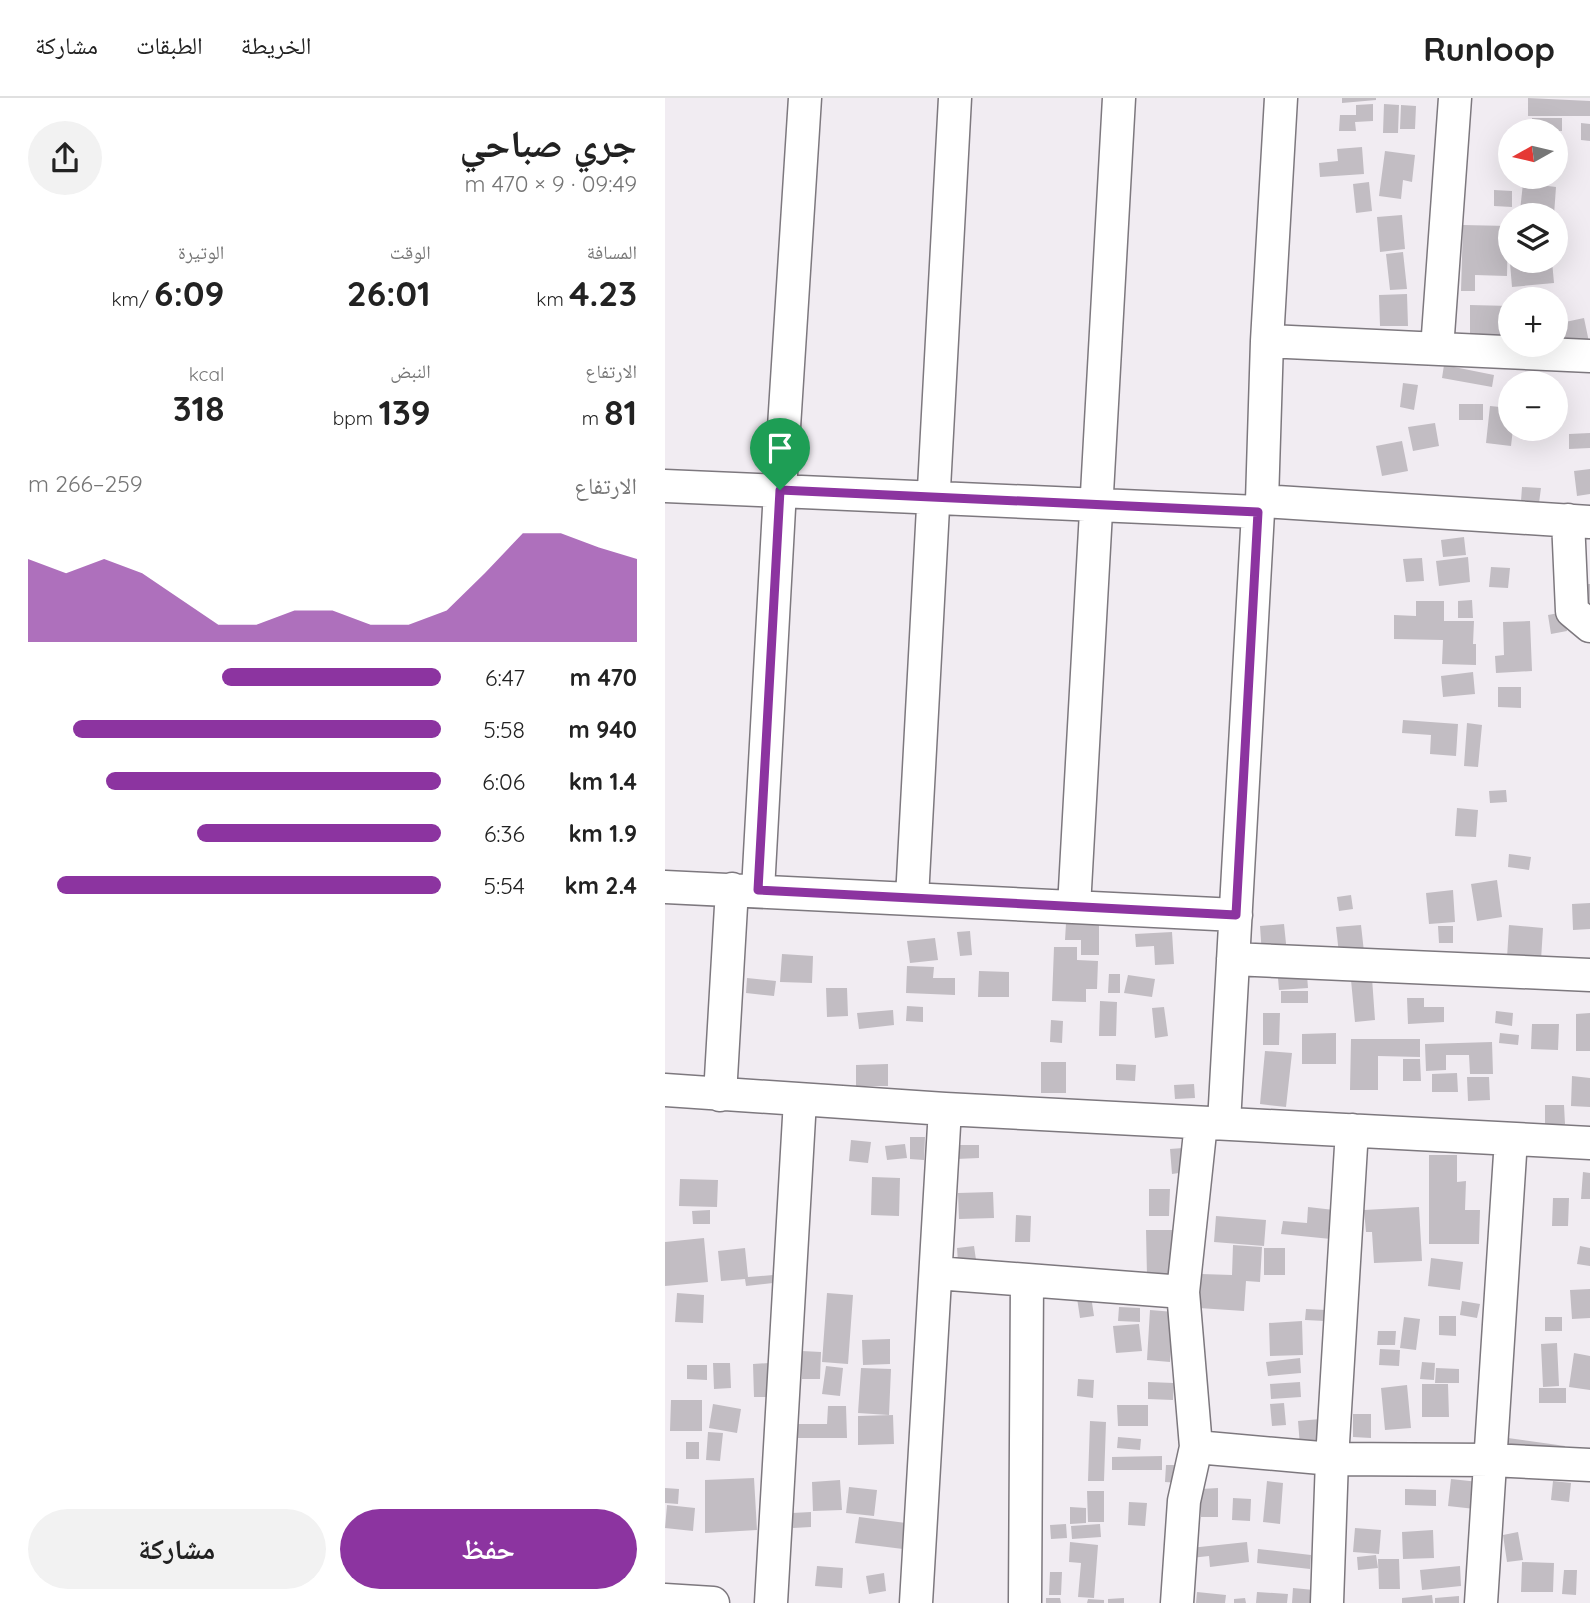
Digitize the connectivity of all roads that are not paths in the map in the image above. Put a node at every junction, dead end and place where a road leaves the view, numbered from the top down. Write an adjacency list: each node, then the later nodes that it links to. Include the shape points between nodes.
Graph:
1 (805, 98): 10 (street)
2 (955, 98): 11 (street)
3 (1119, 98): 12 (street)
4 (1281, 98): 6 (street)
5 (1455, 98): 7 (street)
6 (1267, 341): 7 (street); 13 (street)
7 (1437, 349): 8 (street)
8 (1590, 356)
9 (665, 486): 10 (street)
10 (780, 490): 11 (street); 17 (street)
11 (933, 496): 12 (street); 18 (street)
12 (1095, 506): 13 (street); 19 (street)
13 (1260, 507): 14 (street); 20 (street)
14 (1579, 521): 15 (street, via 1572,611)
15 (1590, 626)
16 (665, 887): 17 (street)
17 (745, 889): 18 (street); 24 (street)
18 (912, 898): 19 (street)
19 (1074, 907): 20 (street)
20 (1236, 915): 21 (street)
21 (1233, 959): 22 (street); 27 (street)
22 (1590, 975)
23 (665, 1090): 24 (street)
24 (720, 1096): 25 (street)
25 (800, 1100): 26 (street); 40 (street)
26 (945, 1110): 27 (street); 31 (street)
27 (1213, 1123): 28 (street); 33 (street)
28 (1352, 1130): 29 (street); 35 (street)
29 (1511, 1139): 30 (street); 36 (street)
30 (1590, 1143)
31 (936, 1273): 32 (street); 41 (street)
32 (1027, 1280): 33 (street); 42 (street)
33 (1183, 1293): 34 (street)
34 (1196, 1447): 35 (street); 43 (street, via 1184,1501)
35 (1332, 1459): 36 (street); 44 (street)
36 (1491, 1460): 37 (street); 45 (street)
37 (1590, 1465)
38 (665, 1600): 39 (street)
39 (713, 1603)
40 (771, 1603)
41 (916, 1603)
42 (1025, 1603)
43 (1177, 1603)
44 (1327, 1603)
45 (1481, 1603)

